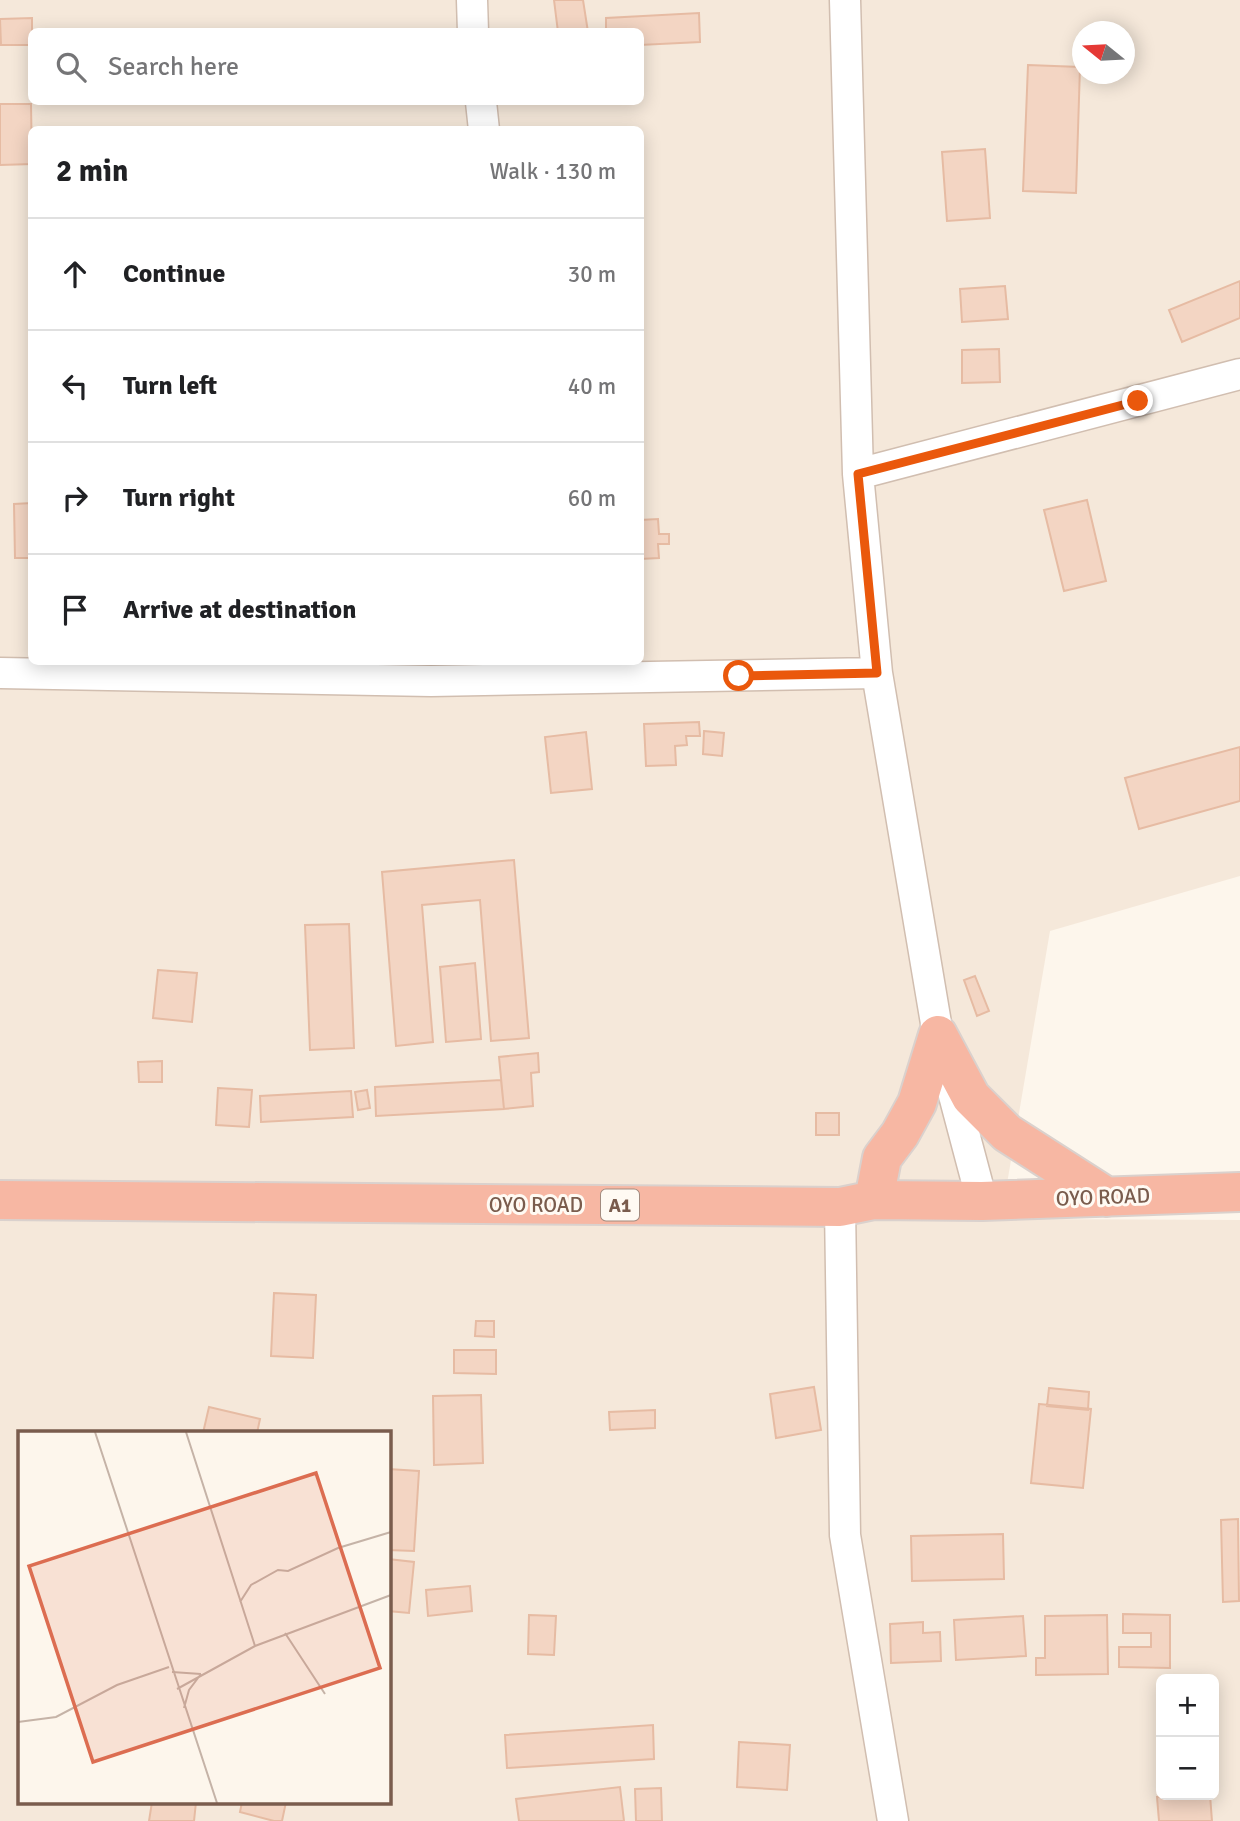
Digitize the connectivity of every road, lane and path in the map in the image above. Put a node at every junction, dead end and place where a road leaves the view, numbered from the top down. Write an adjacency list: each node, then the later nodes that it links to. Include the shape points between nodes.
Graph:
1 (472, 0): 3 (street)
2 (845, 0): 7 (street)
3 (473, 28)
4 (481, 105): 5 (street)
5 (484, 126)
6 (1240, 374): 7 (street)
7 (858, 474): 10 (street)
8 (594, 670): 9 (street, via 431,681); 10 (street)
9 (0, 673)
10 (877, 673): 11 (street)
11 (937, 1035): 13 (highway, via 971,1097 1007,1133); 15 (street); 16 (highway, via 917,1103)
12 (1240, 1192): 13 (highway, OYO ROAD / A1)
13 (1107, 1197): 15 (highway, OYO ROAD / A1)
14 (0, 1200): 16 (highway, OYO ROAD / A1)
15 (982, 1201): 16 (highway, OYO ROAD / A1)
16 (857, 1203): 17 (street, via 845,1535)
17 (893, 1821)

